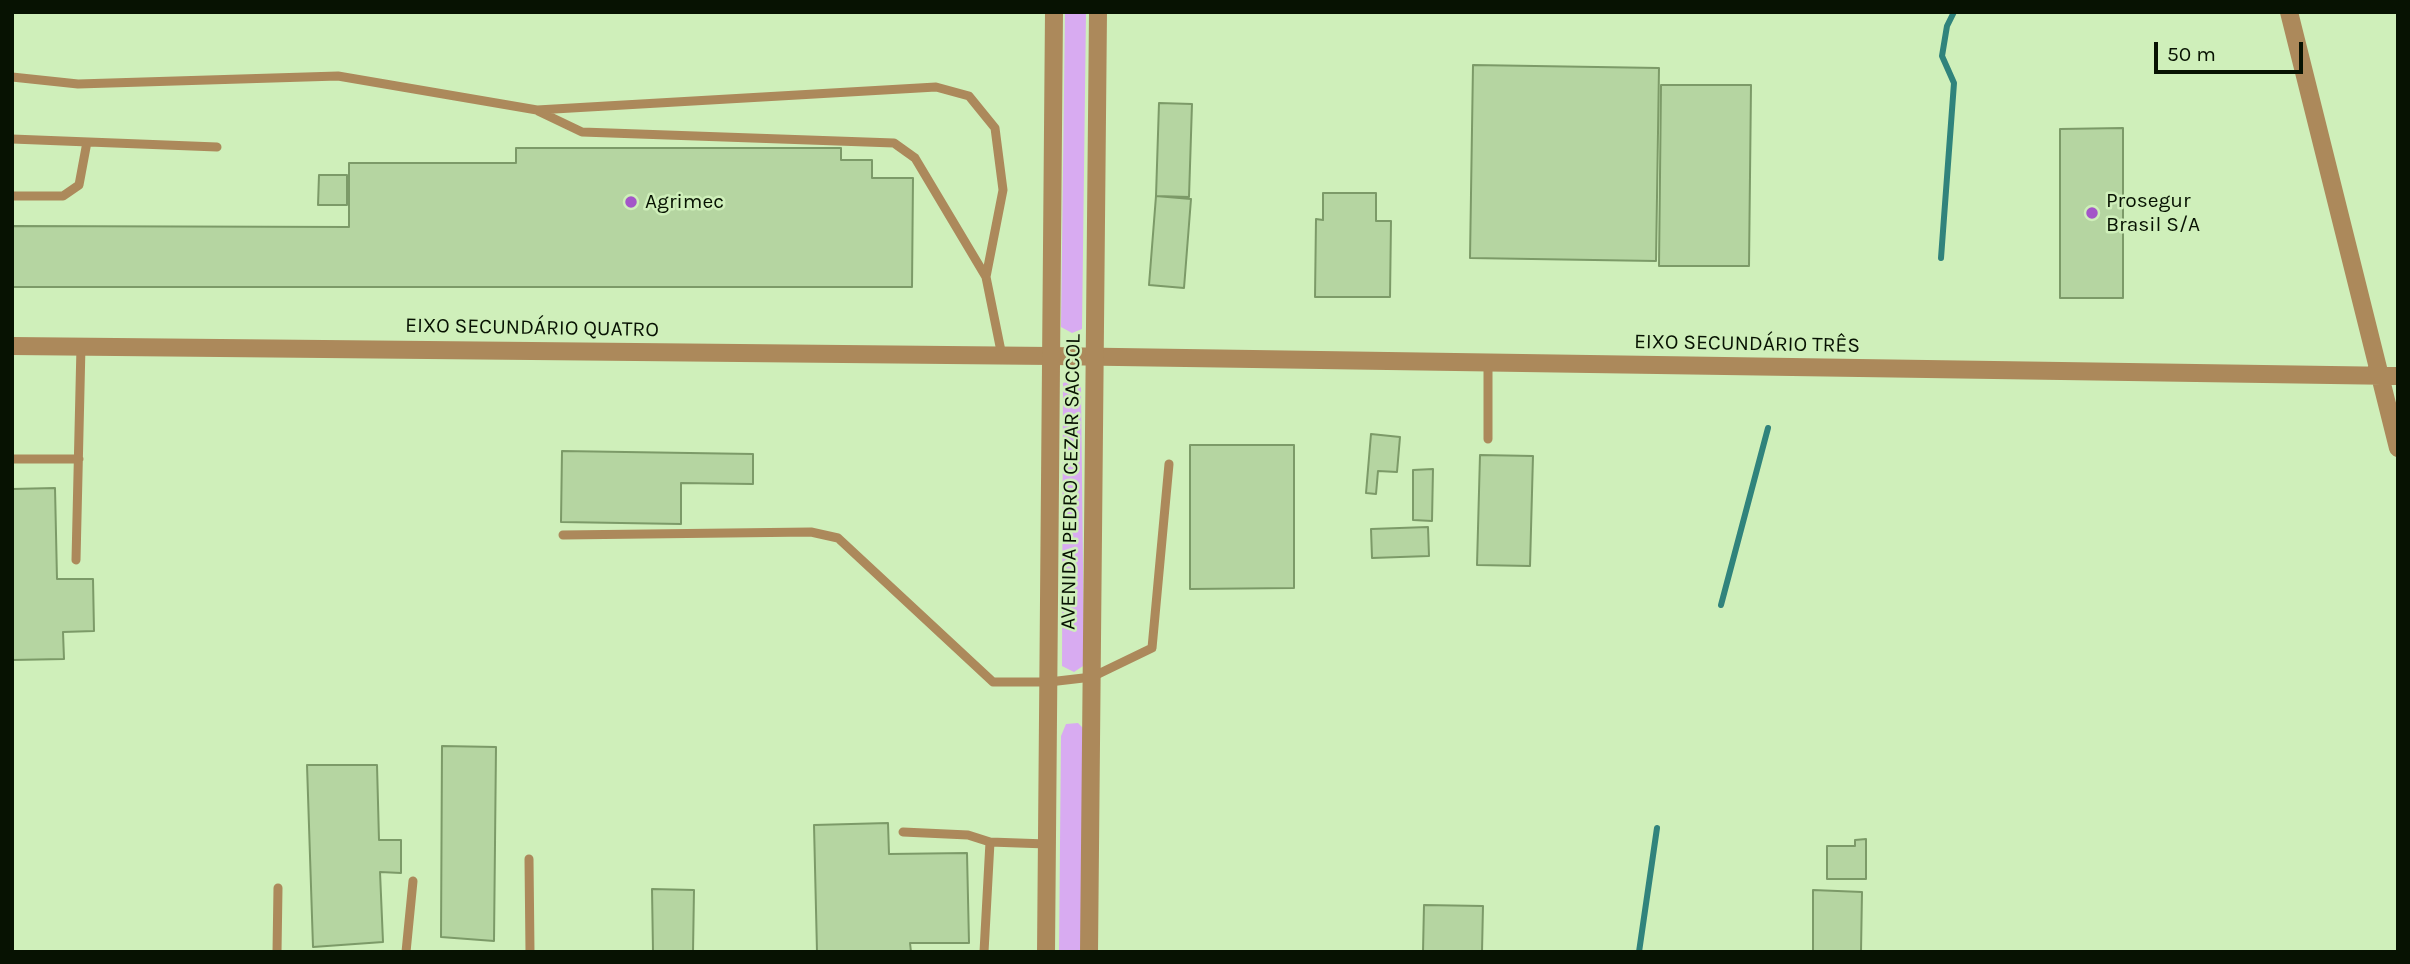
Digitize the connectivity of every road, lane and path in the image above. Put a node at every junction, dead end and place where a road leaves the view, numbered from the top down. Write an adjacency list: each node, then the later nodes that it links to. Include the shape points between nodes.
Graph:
1 (1054, 12): 14 (street, AVENIDA PEDRO CEZAR SACCOL)
2 (1098, 12): 15 (street, AVENIDA PEDRO CEZAR SACCOL)
3 (2289, 12): 17 (street)
4 (12, 77): 5 (lane, via 78,84 338,76)
5 (537, 110): 10 (lane, via 582,132 894,143 915,158); 10 (lane, via 936,87 969,96 995,128 1003,190)
6 (12, 139): 7 (lane)
7 (87, 142): 8 (lane); 9 (lane, via 79,185 63,196)
8 (217, 147)
9 (12, 196)
10 (986, 277): 13 (lane)
11 (12, 345): 12 (street, EIXO SECUNDÁRIO QUATRO)
12 (81, 346): 13 (street, EIXO SECUNDÁRIO QUATRO); 21 (lane)
13 (1002, 356): 14 (street, EIXO SECUNDÁRIO QUATRO)
14 (1051, 356): 15 (street, EIXO SECUNDÁRIO QUATRO); 26 (street, AVENIDA PEDRO CEZAR SACCOL)
15 (1095, 357): 16 (street, EIXO SECUNDÁRIO TRÊS); 25 (street, AVENIDA PEDRO CEZAR SACCOL)
16 (1488, 363): 17 (street, EIXO SECUNDÁRIO TRÊS); 18 (lane)
17 (2390, 376): 19 (street)
18 (1488, 439)
19 (2398, 448)
20 (12, 459): 21 (lane)
21 (79, 459): 24 (lane)
22 (1169, 464): 25 (lane, via 1152,648)
23 (563, 536): 26 (lane, via 811,531 838,538 993,682)
24 (76, 560)
25 (1092, 677): 26 (lane); 38 (street, AVENIDA PEDRO CEZAR SACCOL)
26 (1049, 682): 29 (street, AVENIDA PEDRO CEZAR SACCOL)
27 (903, 832): 28 (lane, via 968,835)
28 (990, 842): 29 (lane); 36 (lane)
29 (1047, 845): 37 (street, AVENIDA PEDRO CEZAR SACCOL)
30 (529, 859): 35 (lane)
31 (413, 881): 34 (lane)
32 (278, 888): 33 (lane)
33 (277, 952)
34 (406, 952)
35 (530, 952)
36 (984, 952)
37 (1046, 952)
38 (1089, 952)

